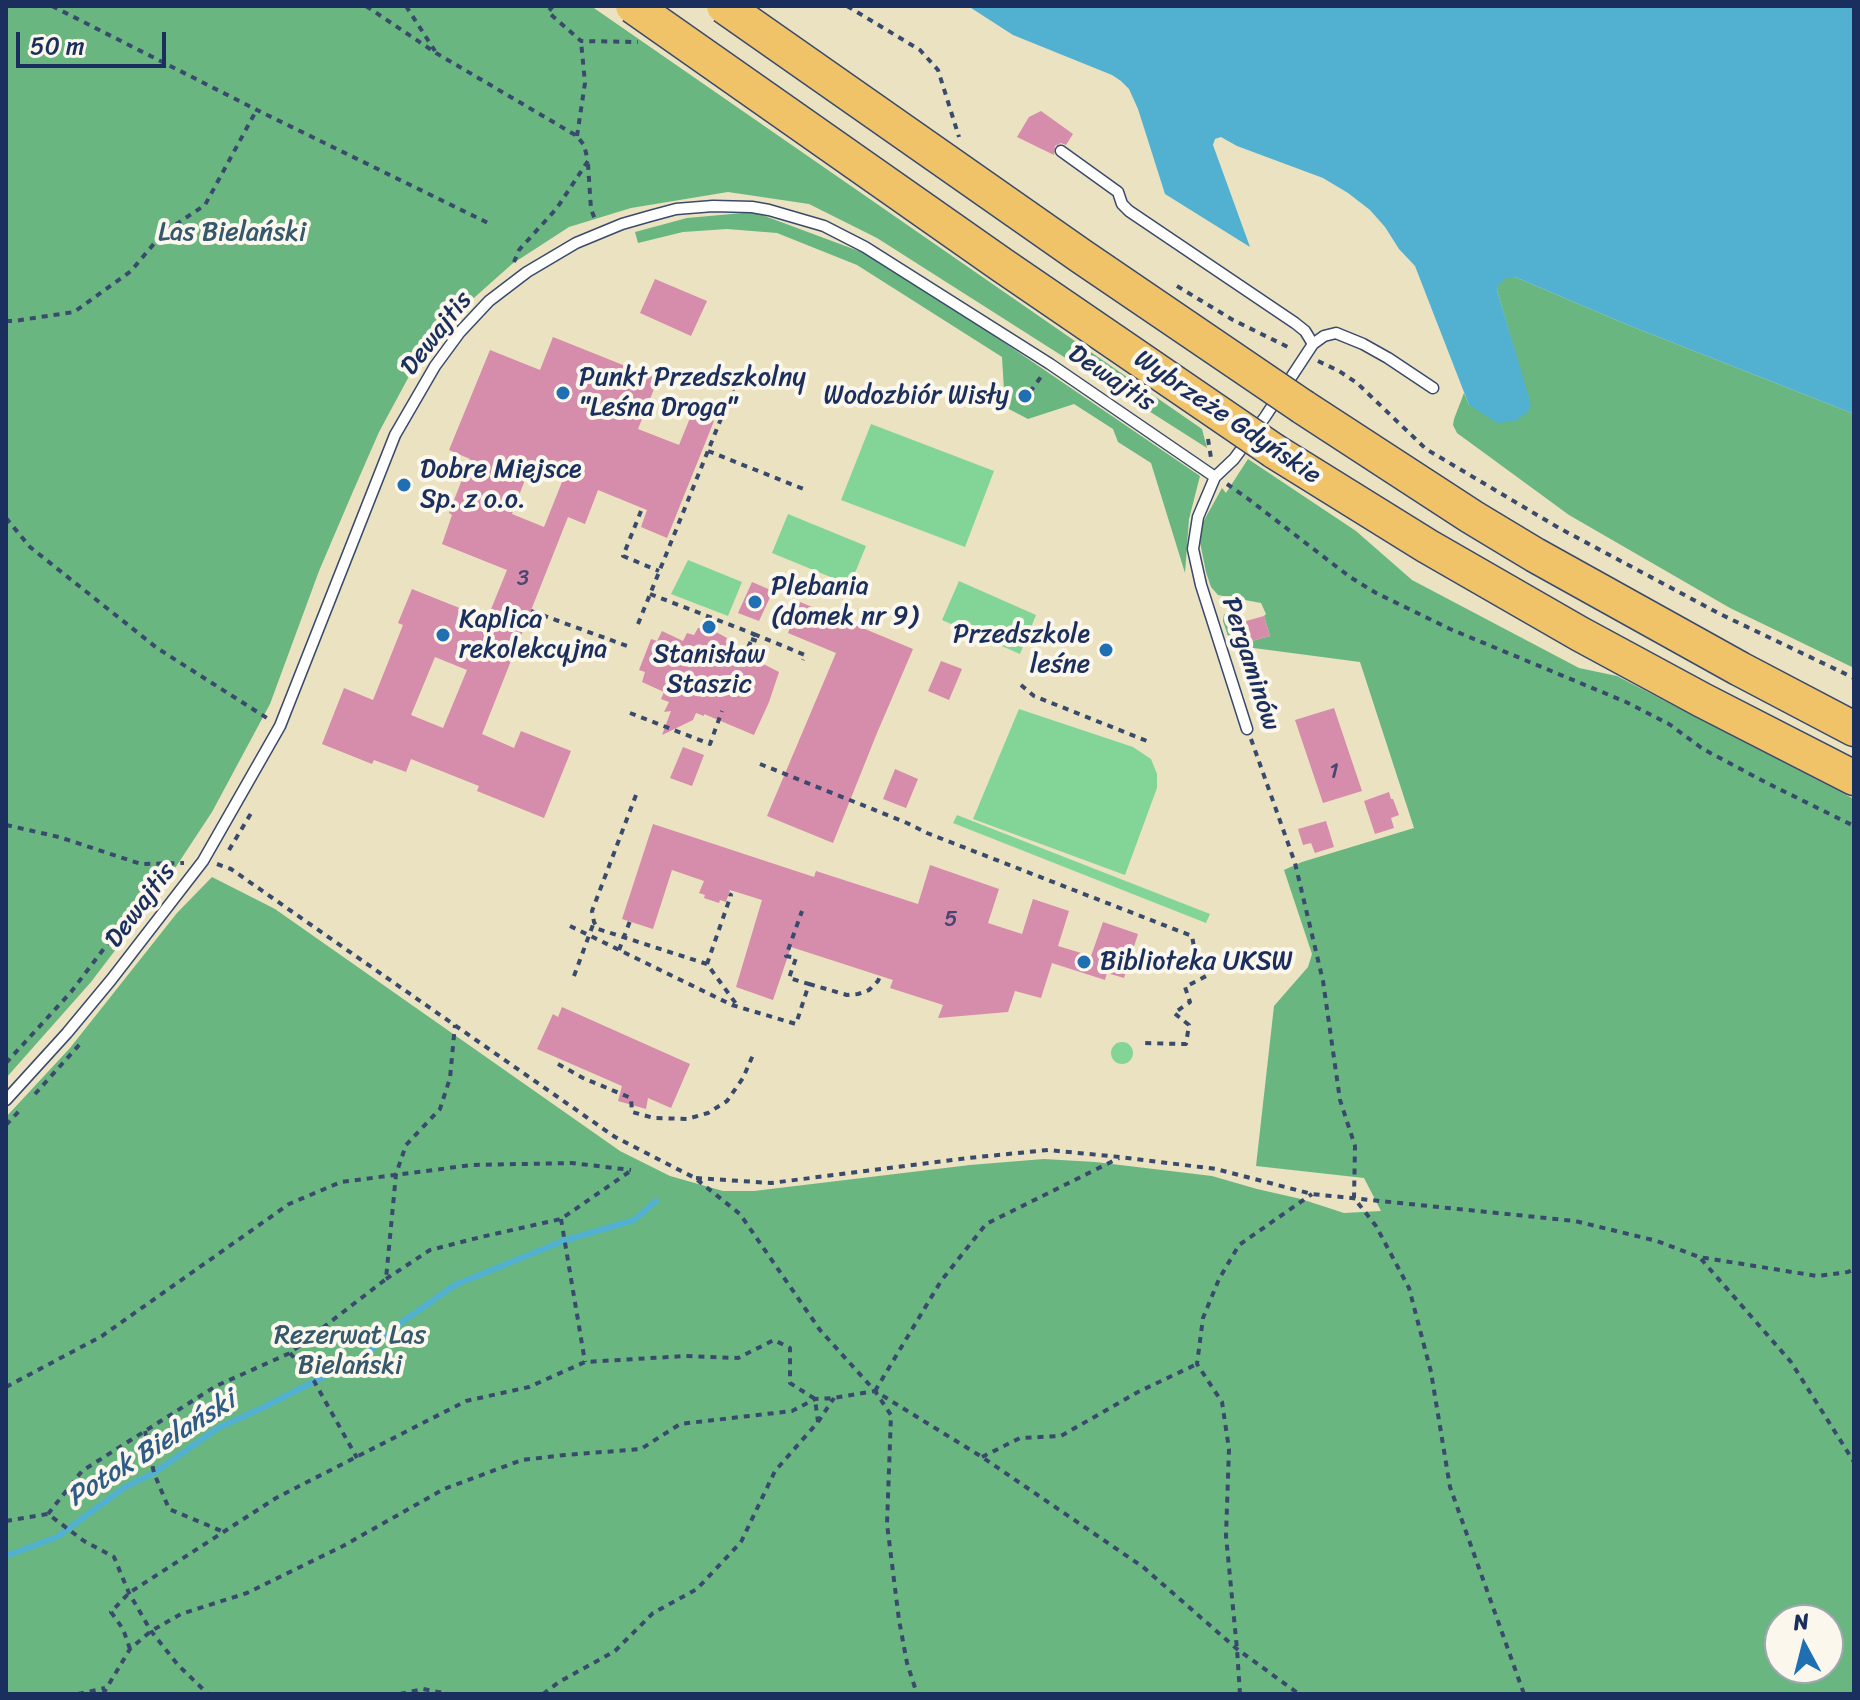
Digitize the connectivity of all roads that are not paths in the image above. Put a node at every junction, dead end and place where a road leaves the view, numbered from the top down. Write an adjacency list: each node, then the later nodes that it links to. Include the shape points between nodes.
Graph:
1 (633, 6): 9 (highway, Wybrzeże Gdyńskie, bridge, via 1326,485 1580,634)
2 (724, 6): 8 (highway, Wybrzeże Gdyńskie, bridge, via 1081,256 1433,492 1535,555)
3 (1061, 151): 4 (lane, via 1118,192 1129,211 1295,323)
4 (1313, 344): 5 (lane, via 1336,333 1347,336); 6 (lane, via 1258,427)
5 (1433, 388)
6 (1215, 477): 7 (lane, Pergaminów, via 1198,517 1193,549); 10 (lane, Dewajtis, via 1050,364 852,239 798,217 752,207 694,207 600,232 552,255 475,315 425,382 395,435 280,726 203,861 111,980)
7 (1247, 729)
8 (1854, 729)
9 (1854, 778)
10 (6, 1100)

